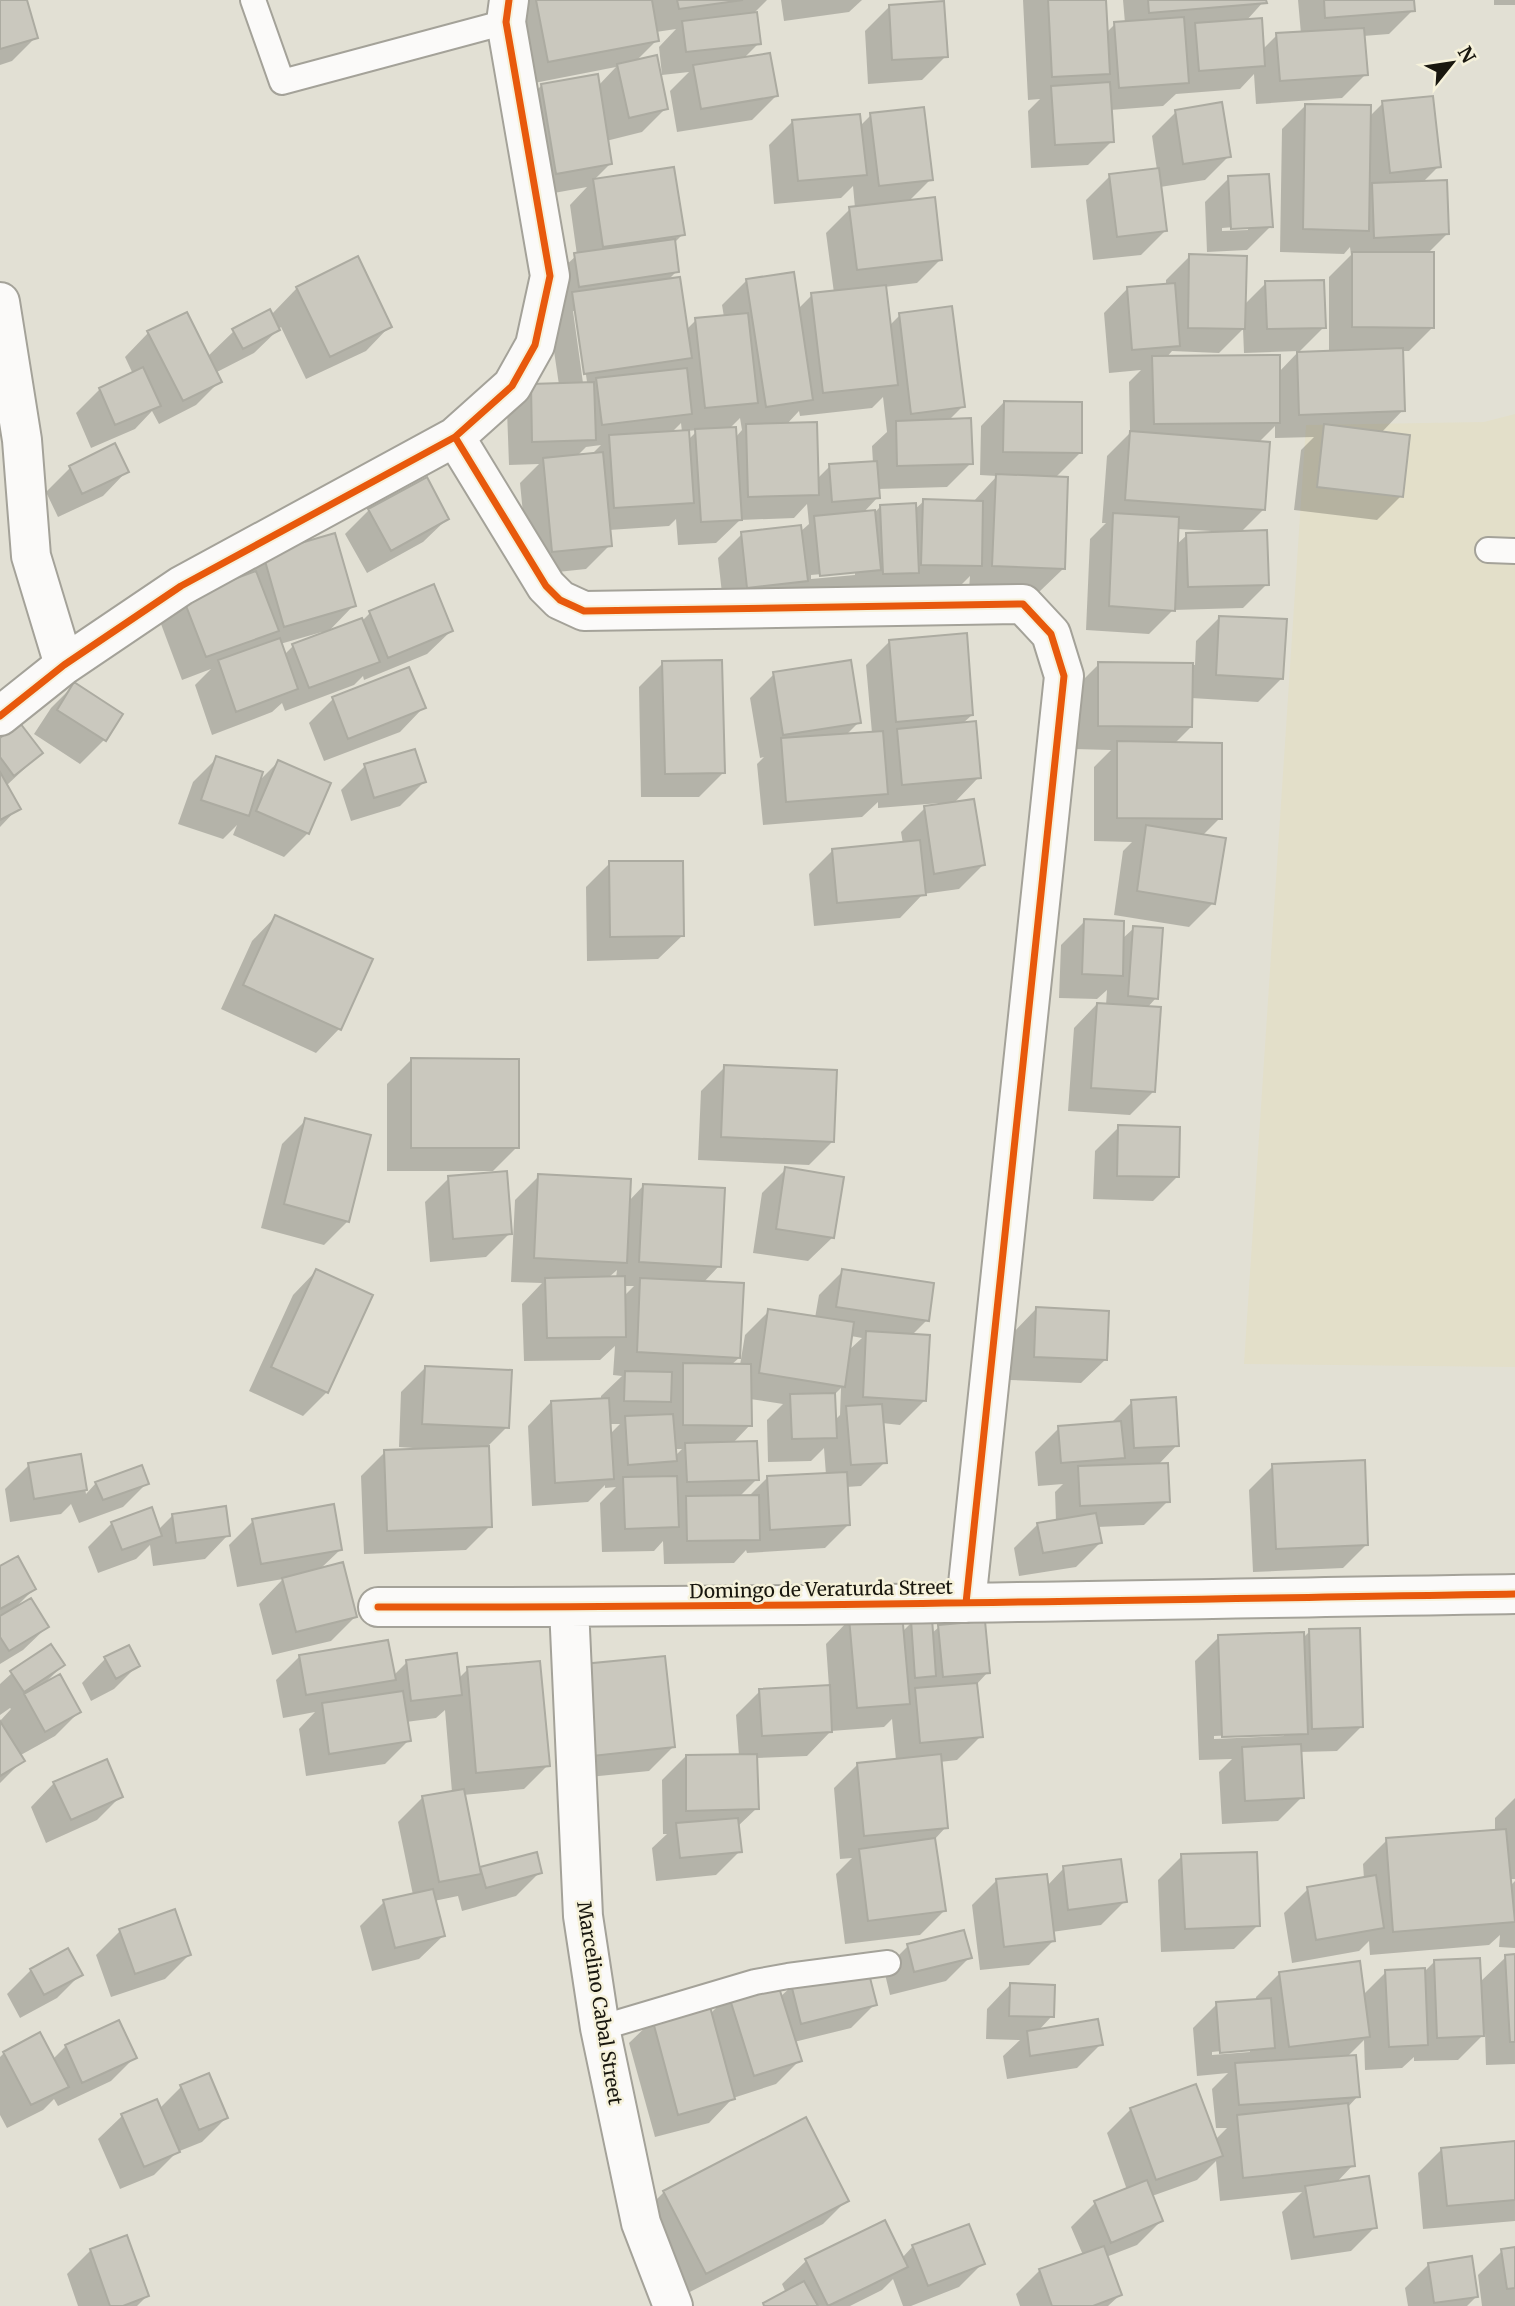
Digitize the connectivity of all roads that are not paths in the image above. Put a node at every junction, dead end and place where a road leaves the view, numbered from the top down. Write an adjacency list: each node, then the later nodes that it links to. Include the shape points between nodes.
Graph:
1 (253, 0): 2 (lane, via 282,82)
2 (507, 11): 4 (street, via 550,276 535,345 512,386)
3 (0, 302): 7 (street, via 22,440 31,556)
4 (455, 437): 7 (street, via 181,586); 10 (street, via 546,586 560,600 584,611 1023,604 1051,634 1064,676)
5 (1488, 550): 6 (lane)
6 (1515, 551)
7 (65, 665): 8 (street)
8 (0, 716)
9 (1515, 1594): 10 (street, Domingo de Veraturda Street)
10 (966, 1603): 12 (street, Domingo de Veraturda Street)
11 (379, 1607): 12 (street, Domingo de Veraturda Street)
12 (569, 1607): 14 (street, Marcelino Cabal Street, via 583,1916)
13 (888, 1963): 14 (lane, via 755,1982)
14 (600, 2028): 15 (street, Marcelino Cabal Street, via 641,2224)
15 (673, 2306)

